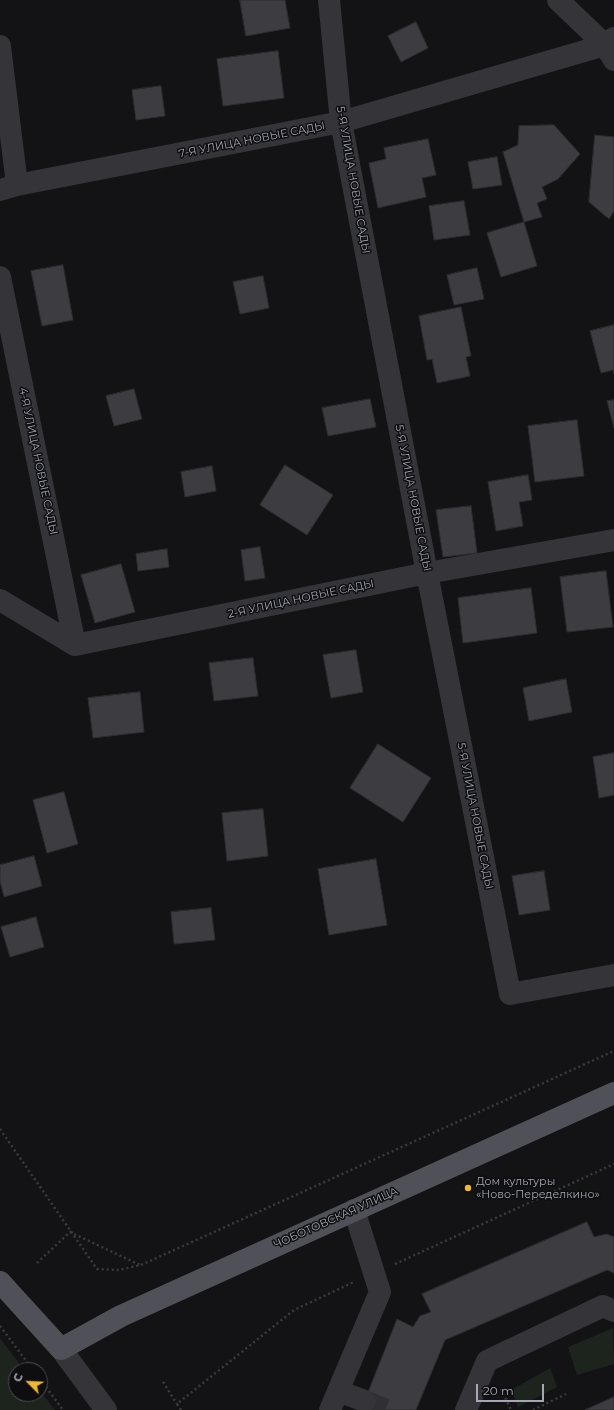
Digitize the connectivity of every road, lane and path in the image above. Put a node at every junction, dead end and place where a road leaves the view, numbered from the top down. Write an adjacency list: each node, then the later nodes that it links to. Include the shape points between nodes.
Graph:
1 (329, 0): 5 (street, 5-Я УЛИЦА НОВЫЕ САДЫ)
2 (558, 0): 4 (street)
3 (0, 46): 6 (street)
4 (611, 48): 5 (street, 7-Я УЛИЦА НОВЫЕ САДЫ)
5 (341, 122): 6 (street, 7-Я УЛИЦА НОВЫЕ САДЫ); 9 (street, 5-Я УЛИЦА НОВЫЕ САДЫ)
6 (9, 187)
7 (0, 277): 11 (street, 4-Я УЛИЦА НОВЫЕ САДЫ)
8 (614, 540): 9 (street, 2-Я УЛИЦА НОВЫЕ САДЫ)
9 (427, 573): 11 (street, 2-Я УЛИЦА НОВЫЕ САДЫ); 12 (street, 5-Я УЛИЦА НОВЫЕ САДЫ, via 510,994)
10 (0, 600): 11 (street)
11 (75, 645)
12 (614, 975)
13 (614, 1051): 19 (path)
14 (614, 1093): 16 (main road, ЧОБОТОВСКАЯ УЛИЦА)
15 (0, 1130): 17 (path)
16 (354, 1210): 23 (main road, ЧОБОТОВСКАЯ УЛИЦА, via 121,1316); 28 (street, via 380,1292)
17 (70, 1232): 18 (path); 19 (path); 19 (path, via 97,1268 119,1270)
18 (37, 1263)
19 (140, 1265)
20 (0, 1282): 23 (main road)
21 (614, 1311): 33 (street, via 603,1306 487,1361)
22 (0, 1326): 24 (path)
23 (61, 1349): 32 (street)
24 (27, 1362)
25 (163, 1382): 30 (path)
26 (48, 1390): 31 (path)
27 (566, 1394): 34 (path)
28 (334, 1400): 29 (street)
29 (365, 1401)
30 (177, 1404)
31 (63, 1410)
32 (106, 1410)
33 (466, 1410)
34 (533, 1410)

